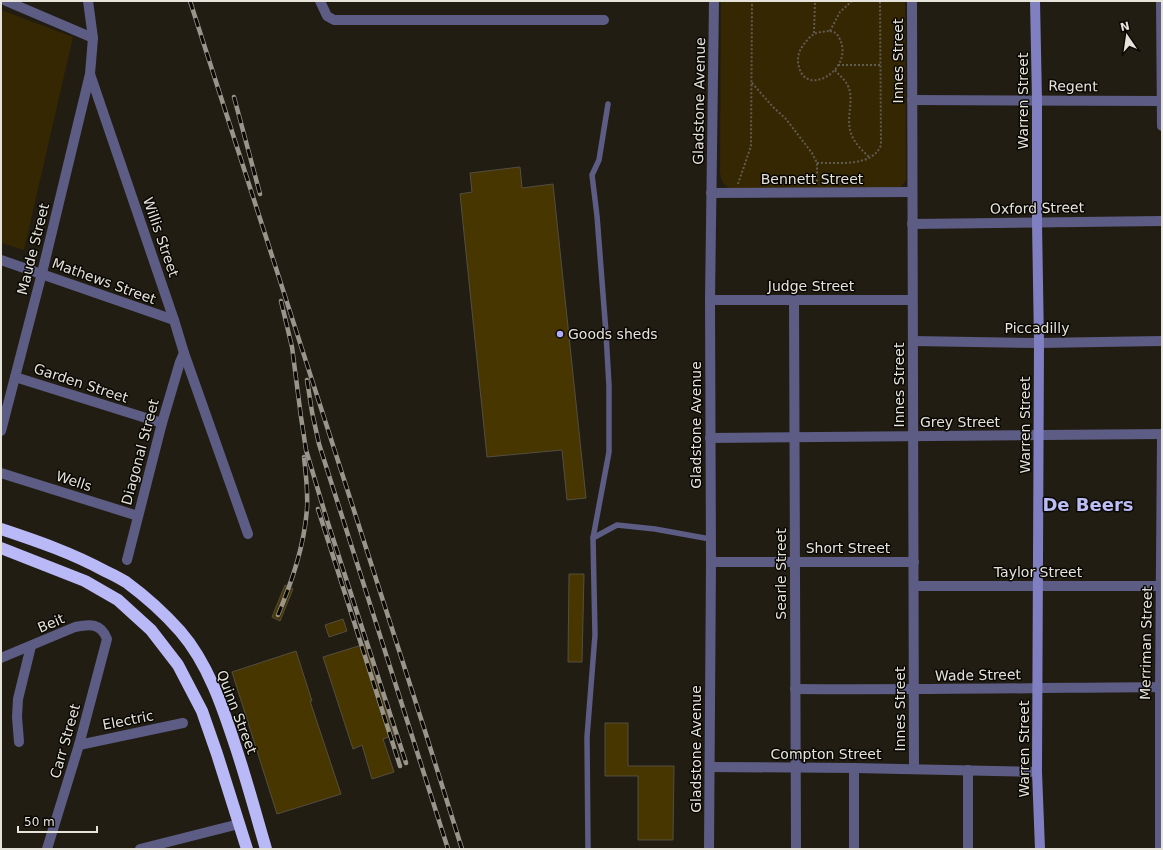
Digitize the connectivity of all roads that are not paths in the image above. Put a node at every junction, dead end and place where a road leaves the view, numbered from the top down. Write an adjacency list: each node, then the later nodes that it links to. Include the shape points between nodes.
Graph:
1 (6, 1): 9 (street)
2 (88, 1): 9 (street, Willis Street)
3 (320, 1): 8 (street, via 326,16 334,20)
4 (714, 1): 17 (street, Gladstone Avenue)
5 (912, 1): 11 (street, Innes Street)
6 (1035, 1): 12 (street, Warren Street)
7 (1161, 1): 13 (street)
8 (604, 20)
9 (93, 38): 10 (street, Willis Street)
10 (90, 74): 22 (street, Maude Street); 26 (street, Willis Street)
11 (912, 100): 12 (street, Regent); 16 (street, Innes Street)
12 (1037, 100): 13 (street, Regent); 19 (street, Warren Street)
13 (1162, 101): 15 (street)
14 (608, 104): 44 (lane, via 599,160 592,174 609,386 609,452)
15 (1162, 126)
16 (912, 192): 17 (street, Bennett Street); 20 (street, Innes Street)
17 (711, 193): 23 (street, Gladstone Avenue)
18 (1162, 221): 19 (street, Oxford Street)
19 (1037, 222): 20 (street, Oxford Street); 29 (street, Warren Street)
20 (912, 224): 25 (street, Innes Street)
21 (1, 260): 22 (street, Mathews Street)
22 (42, 273): 26 (street, Mathews Street); 31 (street, Maude Street)
23 (710, 300): 24 (street, Judge Street); 38 (street, Gladstone Avenue)
24 (794, 300): 25 (street, Judge Street); 37 (street, Searle Street)
25 (912, 300): 27 (street, Innes Street)
26 (174, 320): 30 (street, Willis Street)
27 (913, 340): 29 (street, Piccadilly); 36 (street, Innes Street)
28 (1162, 341): 29 (street, Piccadilly)
29 (1039, 342): 35 (street, Warren Street)
30 (184, 353): 32 (street, Diagonal Street); 43 (street, Willis Street)
31 (15, 377): 32 (street, Garden Street); 33 (street, Maude Street)
32 (162, 423): 41 (street, Diagonal Street)
33 (1, 431)
34 (1162, 434): 35 (street, Grey Street)
35 (1039, 435): 36 (street, Grey Street); 52 (street, Warren Street)
36 (913, 436): 37 (street, Grey Street); 50 (street, Innes Street)
37 (794, 437): 38 (street, Grey Street); 49 (street, Searle Street)
38 (710, 438): 45 (street, Gladstone Avenue)
39 (1162, 438): 53 (street, Merriman Street)
40 (1, 473): 41 (street, Wells)
41 (138, 516): 47 (street, Diagonal Street)
42 (1, 529): 74 (highway, Quinn Street, via 47,544 125,582 153,604 180,632 215,689 249,788)
43 (248, 534)
44 (593, 538): 45 (lane, via 617,525); 75 (lane, via 595,635 587,738)
45 (710, 539): 48 (street, Gladstone Avenue)
46 (1, 548): 70 (highway, via 85,581 118,600 151,630 178,665 202,711)
47 (127, 560)
48 (711, 562): 49 (street, Short Street); 64 (street, Gladstone Avenue)
49 (795, 562): 50 (street, Short Street); 59 (street, Searle Street)
50 (914, 562): 51 (street, Innes Street)
51 (914, 586): 52 (street, Taylor Street); 60 (street, Innes Street)
52 (1038, 586): 53 (street, Taylor Street); 57 (street, Warren Street)
53 (1162, 586): 58 (street, Merriman Street)
54 (107, 639): 55 (street, Beit, via 101,628 90,625 75,627); 63 (street, Carr Street)
55 (31, 646): 56 (street, Beit); 62 (street, via 18,699 16,717)
56 (1, 658)
57 (1038, 687): 58 (street, Wade Street); 60 (street, Wade Street); 69 (street, Warren Street)
58 (1161, 687): 81 (street, Merriman Street)
59 (795, 689): 60 (street, Wade Street); 65 (street, Searle Street)
60 (914, 690): 67 (street, Innes Street)
61 (183, 723): 63 (street, Electric)
62 (20, 742)
63 (78, 745): 71 (street, Carr Street)
64 (710, 767): 65 (street, Compton Street); 76 (street, Gladstone Avenue)
65 (796, 767): 66 (street, Compton Street); 77 (street, Searle Street)
66 (854, 768): 67 (street, Compton Street); 78 (street)
67 (914, 769): 68 (street, Compton Street)
68 (968, 770): 69 (street, Compton Street); 79 (street)
69 (1037, 772): 80 (street, Warren Street)
70 (239, 824): 72 (street); 73 (highway)
71 (48, 849)
72 (140, 849)
73 (247, 849)
74 (266, 849)
75 (588, 849)
76 (709, 849)
77 (796, 849)
78 (854, 849)
79 (968, 849)
80 (1040, 849)
81 (1160, 849)

